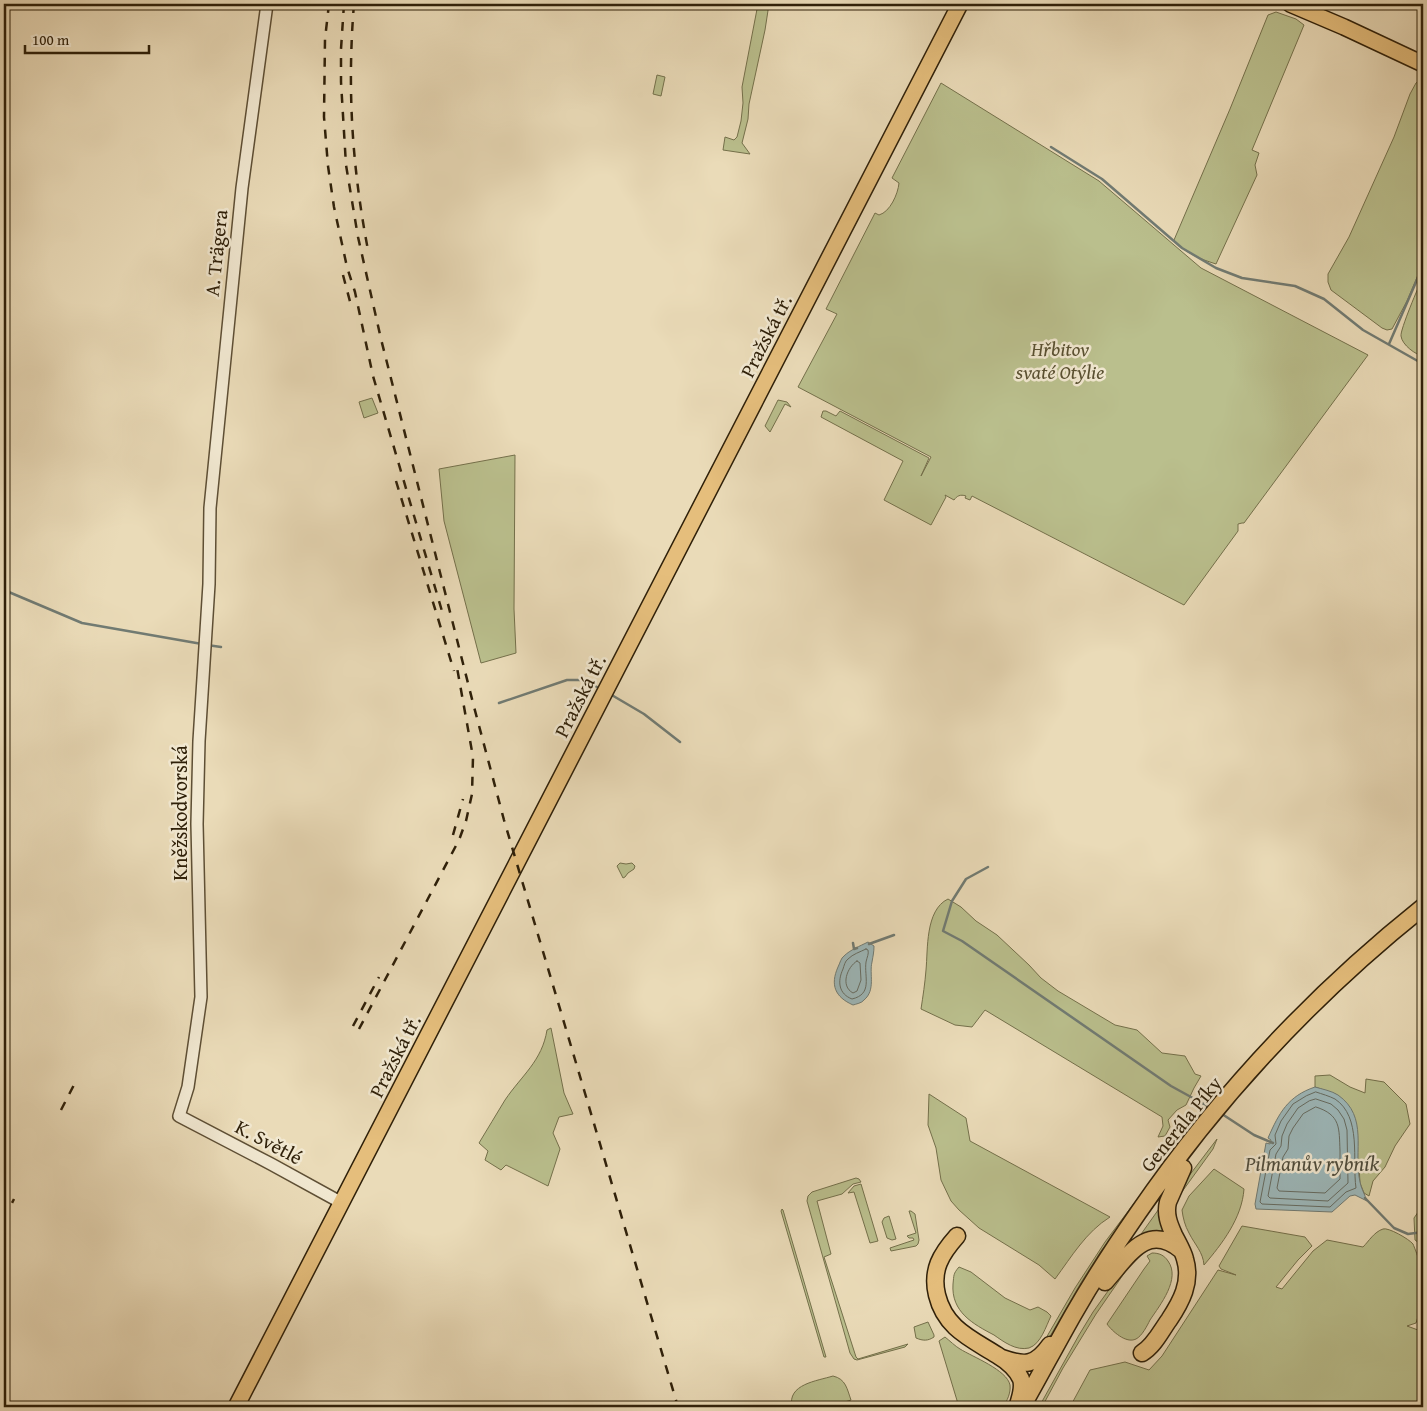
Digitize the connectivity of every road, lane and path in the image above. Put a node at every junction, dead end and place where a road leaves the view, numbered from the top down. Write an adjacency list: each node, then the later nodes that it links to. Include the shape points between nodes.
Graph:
1 (267, 4): 5 (street, A. Trägera, via 241,194)
2 (960, 4): 12 (main road, Pražská tř.)
3 (1290, 4): 4 (main road)
4 (1423, 64)
5 (210, 508): 9 (street, Kněžskodvorská, via 197,824 201,997 188,1087)
6 (1423, 907): 8 (highway, Generála Píky, via 1314,1004 1271,1049)
7 (1423, 920): 8 (highway, Generála Píky, via 1320,1011)
8 (1235, 1096): 10 (highway, Generála Píky)
9 (179, 1116): 12 (street, K. Světlé)
10 (1210, 1126): 11 (highway, Generála Píky); 16 (highway, Generála Píky, via 1138,1213)
11 (1183, 1168): 14 (highway, via 1167,1208 1168,1222); 15 (highway, Generála Píky)
12 (342, 1202): 19 (main road, Pražská tř.)
13 (957, 1236): 18 (highway, via 944,1252 935,1276 939,1303 951,1323 964,1335)
14 (1181, 1250): 15 (highway, via 1163,1239 1145,1241); 17 (highway, via 1188,1274 1182,1298 1155,1341)
15 (1105, 1282): 22 (highway, Generála Píky)
16 (1074, 1314): 18 (highway, via 1036,1360 1022,1363); 21 (highway, Generála Píky)
17 (1142, 1352)
18 (1002, 1358): 20 (highway, via 1012,1365 1021,1380)
19 (236, 1407)
20 (1017, 1407)
21 (1022, 1407)
22 (1034, 1407)

